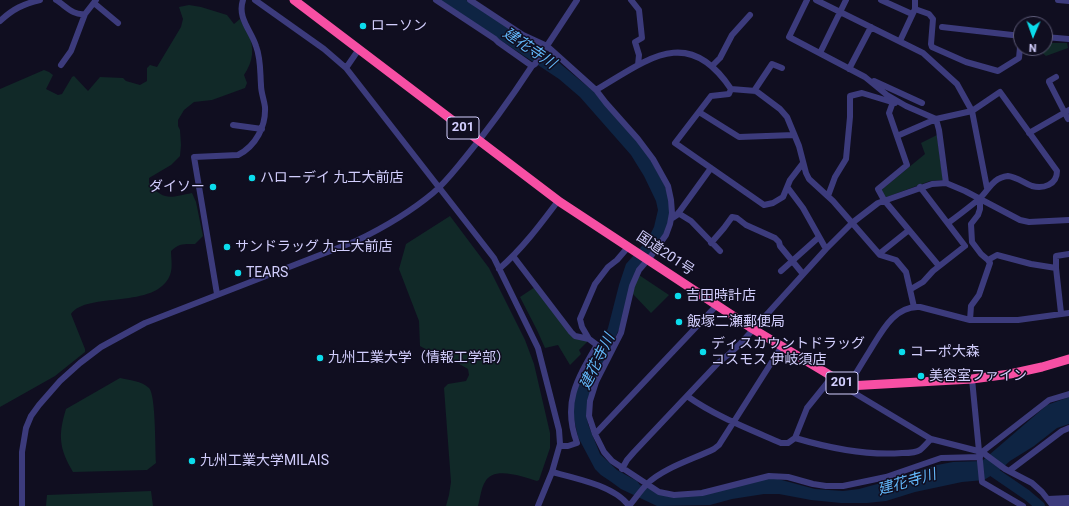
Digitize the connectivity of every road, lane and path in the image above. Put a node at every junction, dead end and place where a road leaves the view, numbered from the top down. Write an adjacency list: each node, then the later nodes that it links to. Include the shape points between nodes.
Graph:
1 (40, 0): 22 (street, via 12,10)
2 (56, 0): 20 (street, via 76,14)
3 (243, 0): 54 (street, via 241,13 256,45 260,61 265,107)
4 (255, 0): 38 (street, via 324,49)
5 (294, 0): 31 (highway, 国道201号 / 201)
6 (436, 0): 35 (street)
7 (470, 0): 30 (street)
8 (577, 0): 30 (street)
9 (631, 0): 36 (street, via 638,10 642,38 635,42 639,55)
10 (807, 0): 32 (street, via 789,37)
11 (816, 0): 18 (street)
12 (846, 0): 18 (street)
13 (881, 0): 19 (street)
14 (916, 0): 19 (street)
15 (1058, 0): 16 (street)
16 (1069, 1)
17 (95, 2): 20 (street); 23 (street)
18 (840, 12): 24 (street); 32 (street)
19 (913, 12): 29 (street); 33 (street, via 929,14 933,19 932,48 966,62 998,71)
20 (85, 14): 34 (street, via 71,51)
21 (750, 15): 37 (street, via 732,35 720,58)
22 (0, 21)
23 (118, 23)
24 (871, 27): 29 (street); 40 (street)
25 (942, 27): 26 (street)
26 (1013, 35)
27 (1053, 38): 28 (street)
28 (1069, 39)
29 (900, 41): 50 (street, via 923,52 944,70 957,84)
30 (546, 48): 35 (street); 44 (street)
31 (359, 49): 38 (street); 58 (highway, 国道201号 / 201)
32 (820, 53): 40 (street)
33 (1018, 56)
34 (61, 65)
35 (533, 65): 58 (street)
36 (638, 65): 37 (street, via 669,53 682,52 693,54); 44 (street)
37 (712, 66): 43 (street)
38 (346, 68): 62 (street)
39 (782, 68): 45 (street, via 772,64)
40 (849, 69): 41 (street)
41 (865, 77): 47 (street); 48 (street)
42 (1056, 77): 51 (street, via 1049,82)
43 (731, 89): 45 (street); 49 (street, via 729,94 711,96)
44 (596, 90): 71 (street, via 653,159 668,186 672,200)
45 (754, 91): 56 (street, via 780,109 787,117)
46 (893, 102): 48 (street); 57 (street, via 889,113); 66 (street, via 862,93 850,96 846,159 835,177)
47 (922, 103)
48 (906, 106): 52 (street)
49 (699, 112): 56 (street, via 739,137); 60 (street, via 675,143)
50 (972, 112): 52 (street); 55 (street, via 1000,92); 65 (street)
51 (1067, 114): 55 (street)
52 (936, 120): 57 (street); 61 (street)
53 (233, 125): 54 (street)
54 (262, 129): 93 (street, via 251,146 238,155 194,157)
55 (1029, 133): 65 (street, via 1057,171 1056,179 1047,186 1032,186 1008,176 998,179)
56 (794, 135): 59 (street)
57 (897, 136): 68 (street, via 907,165 878,189)
58 (479, 141): 62 (street); 69 (highway, 国道201号 / 201)
59 (803, 164): 64 (street, via 790,180); 66 (street, via 810,179)
60 (711, 168): 64 (street, via 764,204 774,203 783,197); 70 (street)
61 (946, 183): 63 (street); 67 (street)
62 (439, 187): 88 (street); 93 (street, via 383,228 356,241)
63 (920, 187): 68 (street); 74 (street)
64 (788, 188): 76 (street)
65 (987, 188): 67 (street)
66 (828, 196): 73 (street)
67 (980, 198): 72 (street, via 1020,220); 74 (street); 85 (street, via 978,215 971,224 972,242)
68 (884, 200): 73 (street); 75 (street)
69 (558, 201): 78 (highway, 国道201号 / 201); 83 (street)
70 (678, 212): 71 (street); 77 (street, via 691,221)
71 (671, 219): 84 (street, via 666,235)
72 (1069, 220)
73 (852, 223): 79 (street); 81 (street)
74 (948, 223): 87 (street, via 965,246)
75 (909, 230): 81 (street); 87 (street)
76 (819, 236): 79 (street); 86 (street)
77 (711, 243): 80 (street); 86 (street, via 734,217 775,238)
78 (632, 249): 84 (highway, 国道201号 / 201); 100 (street, via 608,267 595,284 580,319)
79 (826, 249): 91 (street)
80 (720, 251)
81 (879, 254): 92 (street, via 896,260 906,272)
82 (1069, 254): 89 (street, via 1056,256)
83 (513, 256): 88 (street); 100 (street, via 571,332 575,336)
84 (648, 259): 94 (highway, 国道201号 / 201); 110 (street, via 639,270 632,286 621,333 592,393 589,416)
85 (988, 260): 89 (street, via 997,255); 98 (street, via 990,264 979,295 971,306)
86 (793, 261): 90 (street); 91 (street)
87 (939, 266): 92 (street, via 927,279)
88 (499, 268): 113 (street, via 538,348 560,430)
89 (1056, 268): 96 (street)
90 (781, 271)
91 (804, 274): 99 (street)
92 (911, 289): 95 (street)
93 (217, 294): 122 (street, via 145,323 101,347 60,381 31,416 26,428 22,452)
94 (717, 305): 99 (highway, 国道201号 / 201); 110 (street)
95 (914, 307): 98 (street); 105 (street, via 898,313 886,324)
96 (1061, 313): 97 (street); 98 (street, via 1018,320)
97 (1069, 313)
98 (970, 320)
99 (753, 329): 101 (highway, 国道201号 / 201); 107 (street)
100 (589, 338): 113 (street, via 597,345 578,379 572,400 572,425 577,443)
101 (782, 346): 103 (highway, 国道201号 / 201); 108 (street)
102 (1069, 359): 104 (highway, 201, via 1010,374)
103 (832, 377): 105 (highway, 国道201号 / 201); 111 (street, via 807,408)
104 (972, 379): 105 (highway, 201); 114 (street)
105 (848, 386): 112 (street, via 851,391)
106 (1069, 394): 114 (street, via 1049,400)
107 (687, 396): 108 (street); 115 (street, via 634,452)
108 (734, 422): 111 (street, via 781,443 788,443); 118 (street, via 714,449 667,471)
109 (1069, 428): 116 (street)
110 (595, 434): 115 (street, via 604,452)
111 (796, 438): 112 (street, via 859,452 892,454 920,450)
112 (931, 439): 114 (street)
113 (560, 446): 117 (street)
114 (981, 455): 116 (street); 118 (street, via 941,458 886,477 844,486 826,486 788,477 769,476 702,493 674,495 659,492); 125 (street, via 982,482)
115 (622, 469): 118 (street)
116 (1007, 470): 120 (street, via 1032,483)
117 (552, 472): 123 (street); 124 (street, via 595,484 626,501)
118 (647, 484): 124 (street)
119 (1069, 498): 120 (street)
120 (1051, 503): 121 (street)
121 (1069, 504)
122 (22, 506)
123 (538, 506)
124 (629, 506)
125 (1023, 506)

